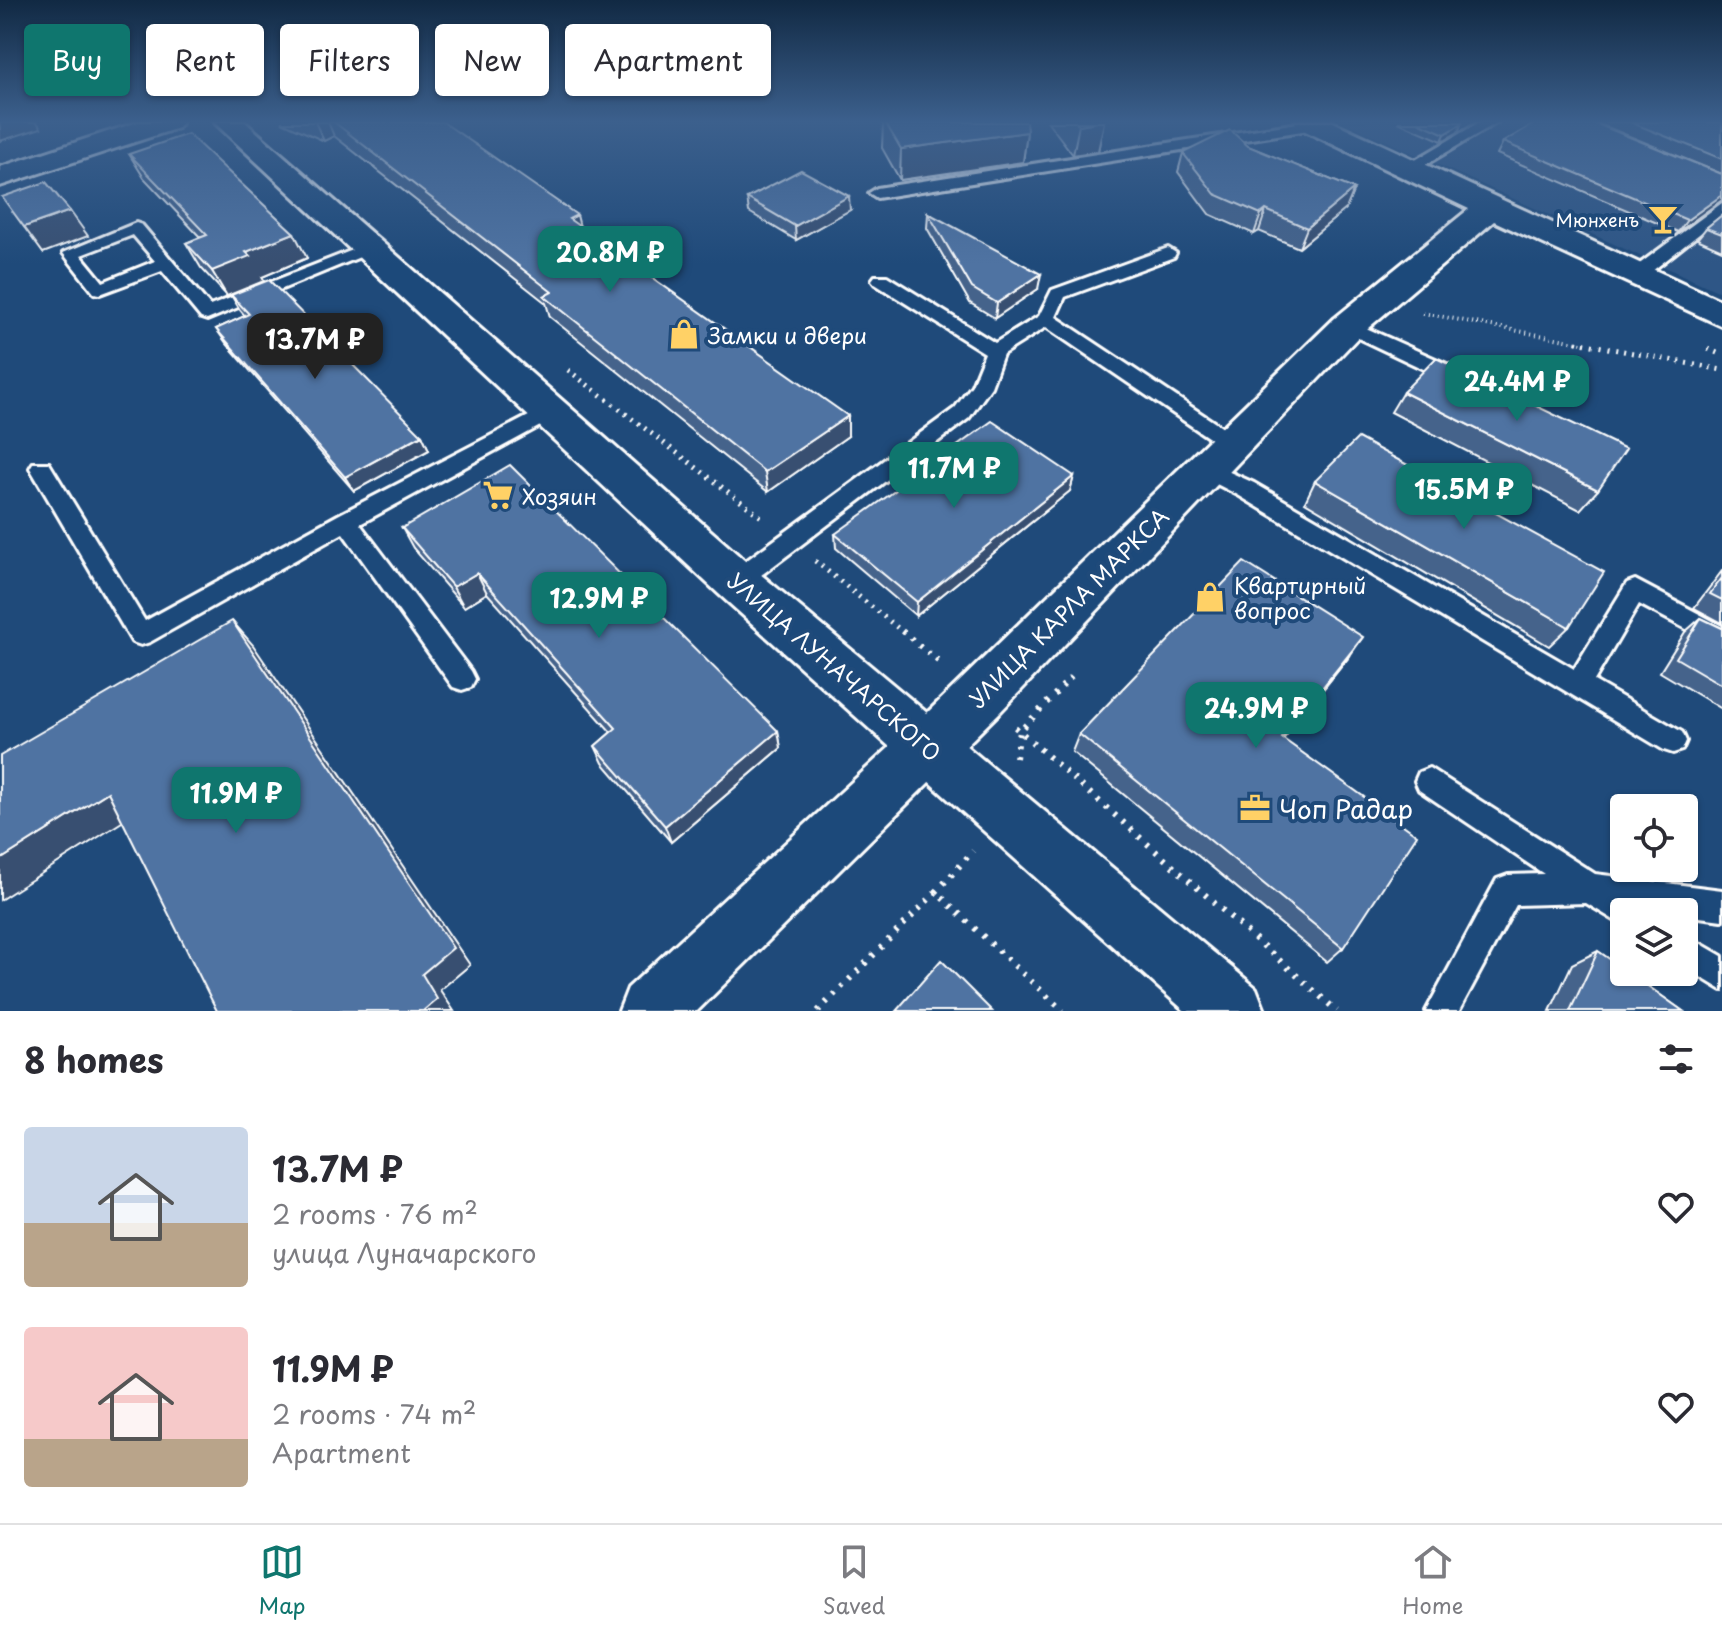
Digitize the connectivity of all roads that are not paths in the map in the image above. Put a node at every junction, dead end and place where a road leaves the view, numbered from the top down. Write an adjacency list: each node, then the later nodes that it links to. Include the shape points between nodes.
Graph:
1 (24, 169): 5 (street)
2 (280, 169): 9 (street, УЛИЦА ЛУНАЧАРСКОГО)
3 (1027, 169): 6 (lane)
4 (1408, 169): 7 (street)
5 (0, 177)
6 (877, 193)
7 (1489, 208): 12 (street); 16 (street, УЛИЦА КАРЛА МАРКСА)
8 (1722, 208): 12 (lane)
9 (369, 250): 11 (lane, via 207,314); 19 (street, УЛИЦА ЛУНАЧАРСКОГО)
10 (1168, 253): 15 (lane, via 1058,294)
11 (166, 263): 11 (lane, via 136,228 71,253 100,289)
12 (1636, 275): 14 (street)
13 (881, 280): 17 (lane)
14 (1722, 315)
15 (1046, 319): 17 (lane); 20 (lane)
16 (1366, 333): 18 (lane); 20 (street, УЛИЦА КАРЛА МАРКСА)
17 (995, 351): 23 (lane, via 981,387 962,413)
18 (1480, 388)
19 (548, 413): 22 (lane); 23 (street, УЛИЦА ЛУНАЧАРСКОГО)
20 (1218, 456): 26 (lane, via 1246,489); 28 (street, УЛИЦА КАРЛА МАРКСА)
21 (41, 468): 22 (lane, via 141,635)
22 (346, 521): 25 (lane)
23 (736, 581): 28 (street, УЛИЦА ЛУНАЧАРСКОГО)
24 (1722, 638): 26 (lane, via 1635,590)
25 (462, 679)
26 (1578, 685): 27 (lane)
27 (1673, 741)
28 (927, 746): 35 (street, УЛИЦА КАРЛА МАРКСА); 36 (street, УЛИЦА ЛУНАЧАРСКОГО)
29 (1429, 781): 30 (lane)
30 (1588, 888): 31 (lane); 32 (lane); 37 (lane, via 1508,890)
31 (1610, 902)
32 (1722, 905)
33 (1698, 958): 34 (lane)
34 (1722, 974)
35 (651, 1011)
36 (1233, 1011)
37 (1442, 1011)

